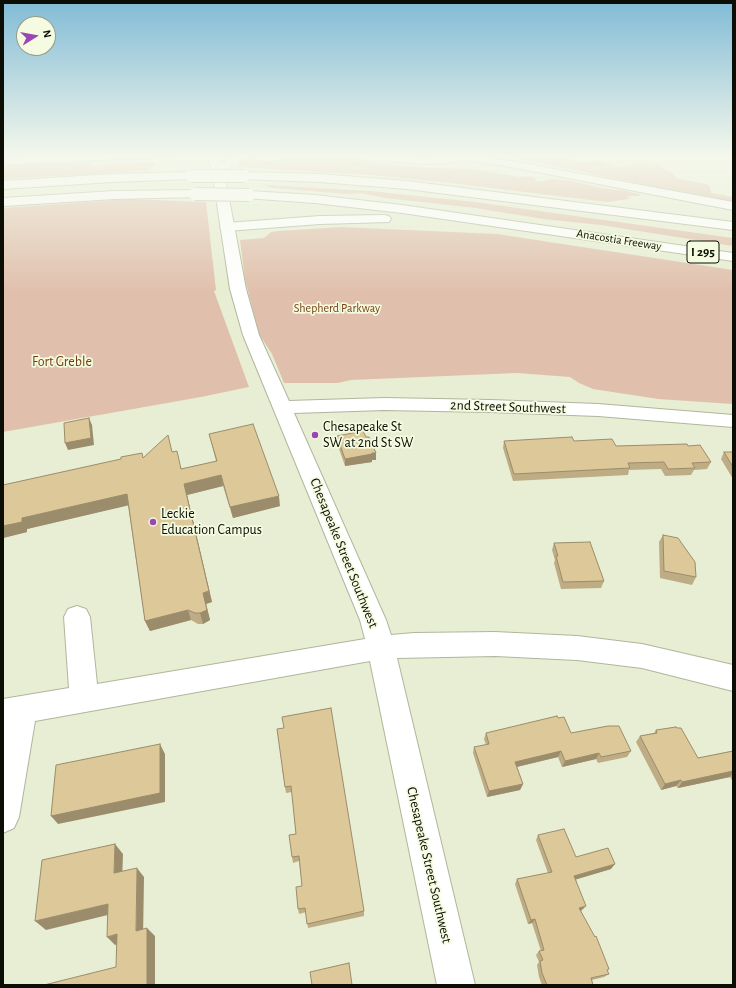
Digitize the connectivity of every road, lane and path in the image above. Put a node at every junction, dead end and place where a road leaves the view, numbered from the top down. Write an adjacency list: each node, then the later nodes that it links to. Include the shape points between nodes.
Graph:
1 (33, 200): 6 (main road, Anacostia Freeway / I 295, bridge)
2 (223, 200): 9 (main road, Chesapeake Street Southwest)
3 (326, 200): 10 (main road, Anacostia Freeway / I 295, bridge, via 402,208)
4 (527, 200): 8 (main road, Anacostia Freeway / I 295, bridge)
5 (702, 200): 7 (main road)
6 (3, 202)
7 (733, 206)
8 (733, 226)
9 (228, 227): 10 (main road, via 320,220 403,219 517,228); 12 (main road, Chesapeake Street Southwest, via 241,303)
10 (673, 248): 11 (main road, Anacostia Freeway / I 295)
11 (733, 256)
12 (283, 407): 13 (main road, 2nd Street Southwest, via 384,404 490,406 598,410); 15 (main road, Chesapeake Street Southwest, via 364,596)
13 (733, 421)
14 (77, 617): 17 (main road)
15 (381, 648): 16 (main road, via 495,644 577,648 642,656); 17 (main road); 20 (main road, Chesapeake Street Southwest)
16 (733, 678)
17 (84, 699): 18 (main road)
18 (12, 711): 19 (main road)
19 (3, 817)
20 (456, 985)

